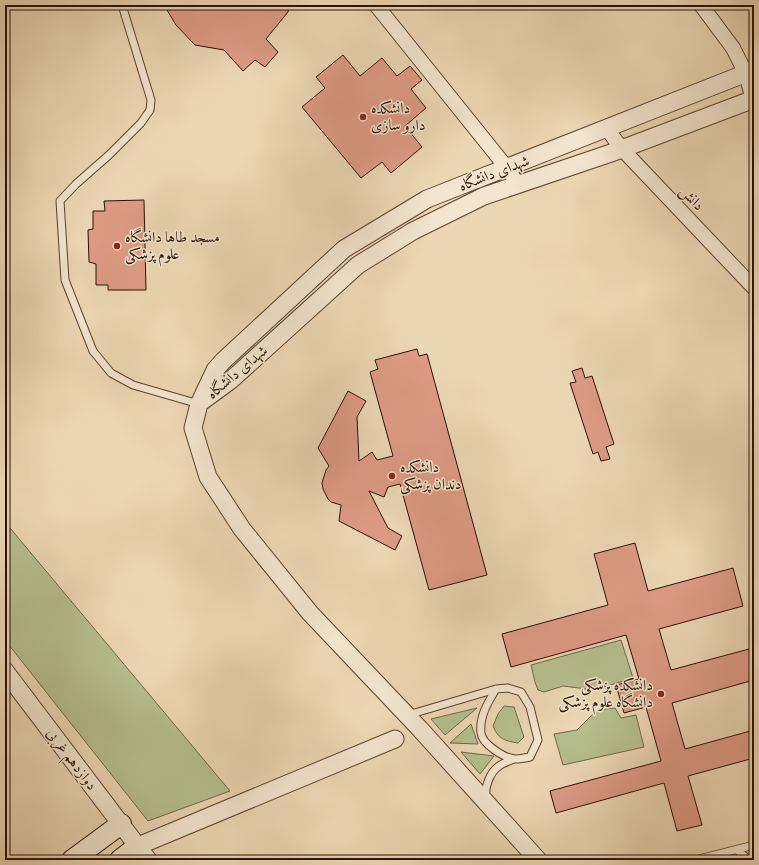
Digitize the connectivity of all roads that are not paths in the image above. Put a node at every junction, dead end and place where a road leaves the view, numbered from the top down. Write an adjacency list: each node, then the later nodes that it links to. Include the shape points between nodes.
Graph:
1 (122, 5): 11 (lane, via 151,100 150,110 141,123 60,201 65,280 93,352 111,373 133,385)
2 (376, 5): 8 (street)
3 (701, 5): 4 (street)
4 (750, 72): 5 (street); 6 (street, شهدای دانشگاه)
5 (753, 99): 7 (street, شهدای دانشگاه)
6 (607, 129): 7 (street, دانش); 8 (street, شهدای دانشگاه)
7 (622, 149): 9 (street, شهدای دانشگاه); 10 (street, دانش)
8 (507, 168): 9 (street); 11 (street, شهدای دانشگاه, via 427,199 344,249 223,361 215,370)
9 (518, 184): 11 (street, شهدای دانشگاه, via 484,196 413,231 358,266 231,380)
10 (754, 288)
11 (199, 404): 14 (street, via 192,428 208,477 238,522 310,613)
12 (5, 671): 18 (street, دوازدهم غربی)
13 (496, 689): 14 (lane); 16 (lane, via 482,719 481,734 485,743); 16 (lane, via 508,688 521,692 530,707 535,726 538,740 530,757)
14 (407, 716): 17 (street)
15 (395, 739): 21 (street)
16 (514, 759): 17 (lane, via 498,766 489,779 485,790)
17 (487, 804): 24 (street)
18 (121, 824): 21 (street, دوازدهم غربی); 22 (main road)
19 (754, 845): 20 (lane)
20 (737, 850): 25 (lane); 26 (lane)
21 (143, 853): 23 (main road)
22 (72, 860)
23 (120, 860)
24 (538, 860)
25 (696, 860)
26 (749, 860)

